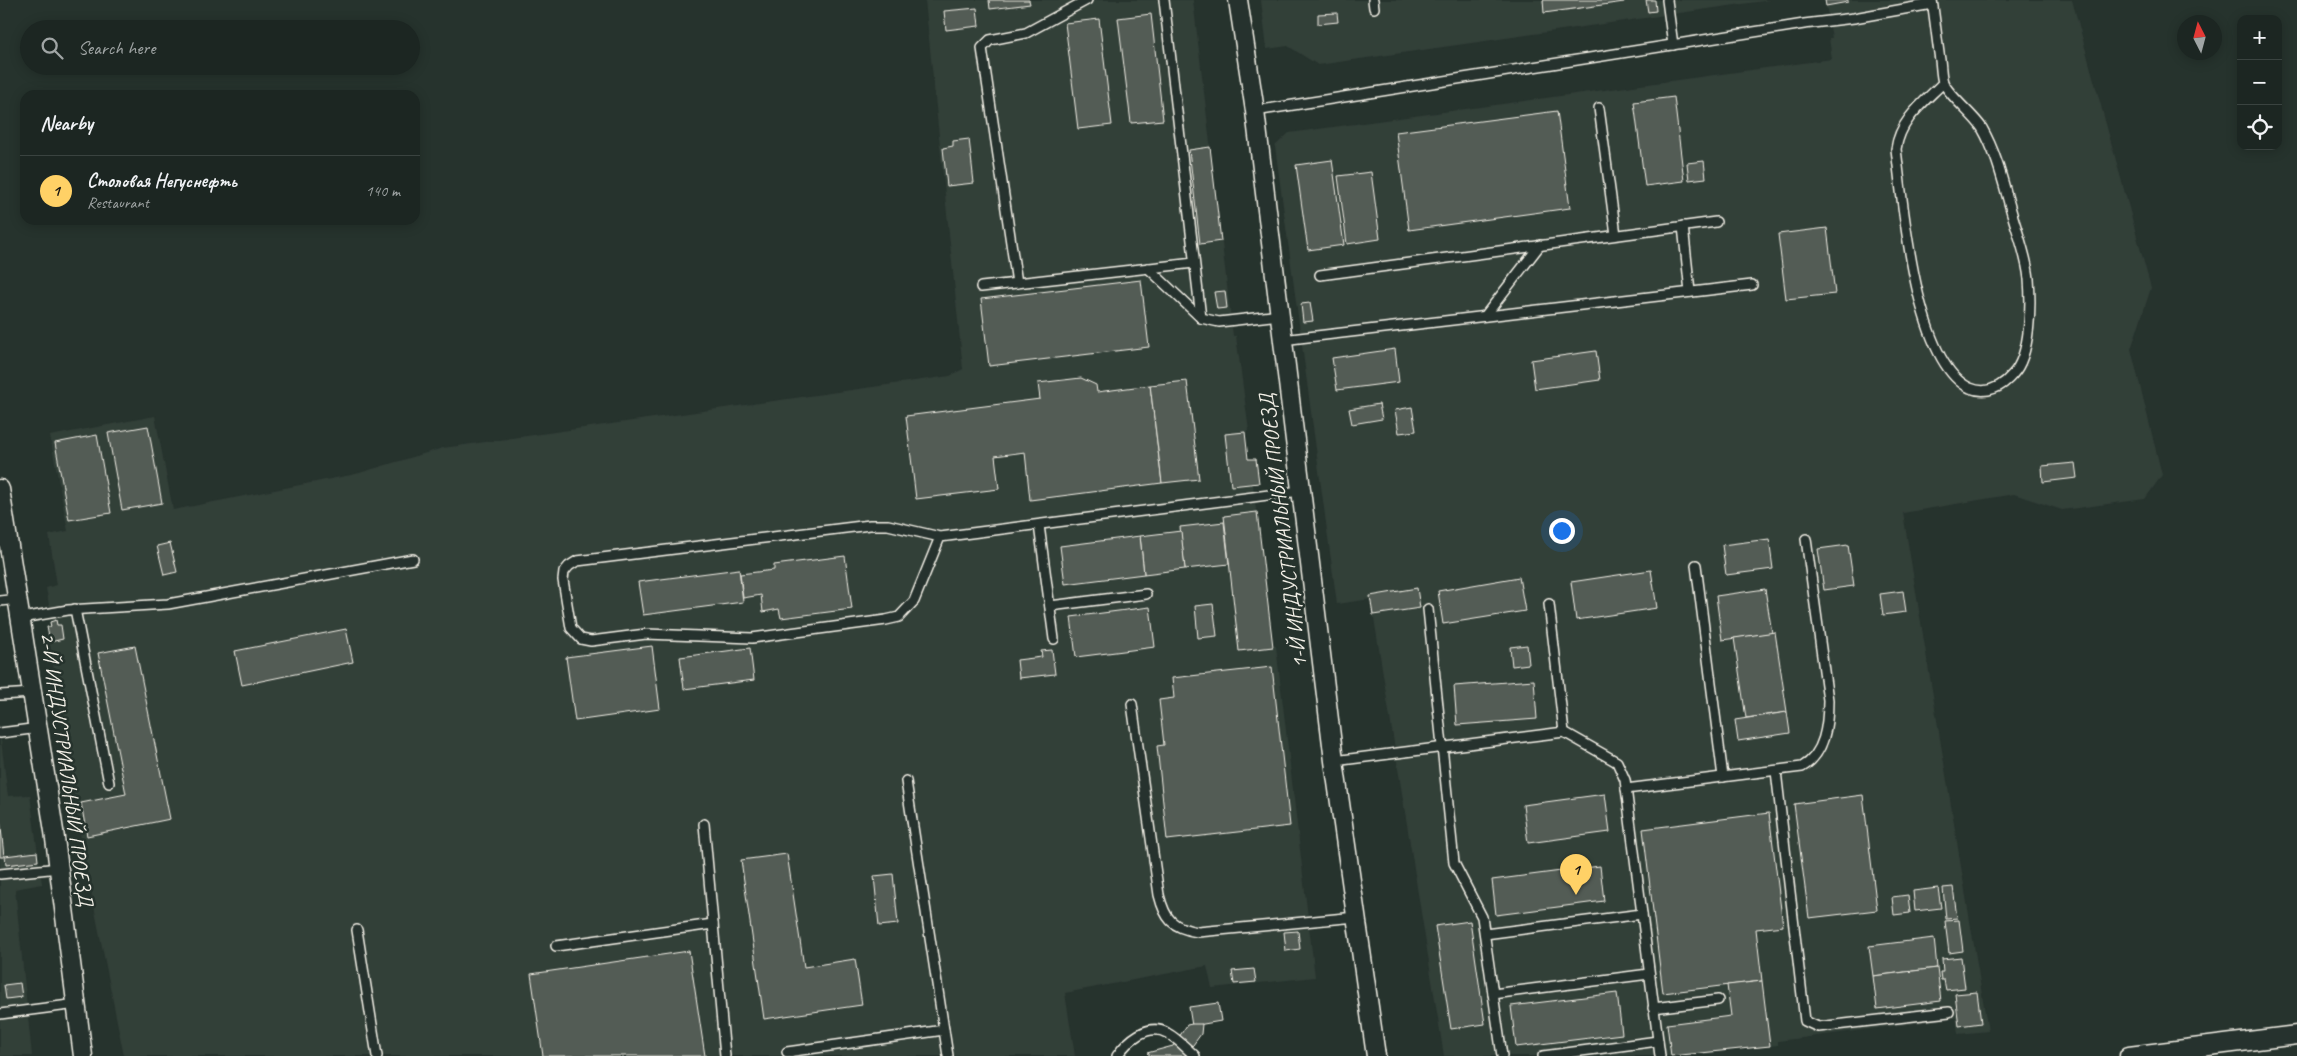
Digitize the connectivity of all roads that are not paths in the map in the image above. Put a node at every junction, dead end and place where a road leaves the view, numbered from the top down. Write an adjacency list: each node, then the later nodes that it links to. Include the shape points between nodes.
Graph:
1 (1087, 0): 17 (lane, via 1026,33 990,40 982,48)
2 (1164, 0): 14 (lane)
3 (1238, 0): 9 (street, 1-Й ИНДУСТРИАЛЬНЫЙ ПРОЕЗД)
4 (1667, 0): 6 (lane)
5 (1932, 2): 6 (lane, via 1854,18); 7 (lane)
6 (1673, 45): 9 (lane)
7 (1943, 83): 7 (lane, via 1981,127 1988,141 2029,278 2026,345 2017,370 2004,385 1990,390 1977,391 1951,373 1928,325 1909,250 1896,149 1898,136 1905,122)
8 (1599, 108): 12 (lane)
9 (1255, 111): 21 (street, 1-Й ИНДУСТРИАЛЬНЫЙ ПРОЕЗД)
10 (1716, 222): 11 (lane)
11 (1683, 226): 12 (lane); 20 (lane)
12 (1616, 235): 13 (lane)
13 (1540, 245): 16 (lane); 22 (lane)
14 (1194, 263): 15 (lane); 23 (lane)
15 (1148, 268): 17 (lane); 23 (lane)
16 (1320, 275)
17 (1017, 283): 19 (lane)
18 (1752, 285): 20 (lane)
19 (981, 286)
20 (1690, 292): 22 (lane)
21 (1280, 316): 23 (lane, via 1219,322); 24 (street, 1-Й ИНДУСТРИАЛЬНЫЙ ПРОЕЗД)
22 (1485, 316): 24 (lane)
23 (1201, 318)
24 (1282, 340): 26 (street, 1-Й ИНДУСТРИАЛЬНЫЙ ПРОЕЗД)
25 (0, 489): 28 (street, 2-Й ИНДУСТРИАЛЬНЫЙ ПРОЕЗД)
26 (1300, 491): 27 (lane); 49 (street, 1-Й ИНДУСТРИАЛЬНЫЙ ПРОЕЗД)
27 (1039, 524): 29 (lane); 37 (lane)
28 (4, 535): 34 (street, 2-Й ИНДУСТРИАЛЬНЫЙ ПРОЕЗД)
29 (940, 537): 29 (lane, via 914,601 900,616 886,620 752,638 646,634 591,641 580,639 571,628 564,572 577,561 870,524)
30 (1806, 539): 50 (lane, via 1828,717 1819,752 1813,761 1802,767)
31 (413, 559): 38 (lane, via 168,604)
32 (1696, 564): 51 (lane)
33 (1146, 594): 37 (lane)
34 (19, 599): 35 (lane); 40 (street, 2-Й ИНДУСТРИАЛЬНЫЙ ПРОЕЗД)
35 (0, 601)
36 (1549, 604): 46 (lane)
37 (1050, 606): 41 (lane)
38 (75, 609): 40 (lane); 53 (lane)
39 (1428, 609): 48 (lane)
40 (22, 618): 42 (street, 2-Й ИНДУСТРИАЛЬНЫЙ ПРОЕЗД)
41 (1054, 639)
42 (33, 694): 43 (lane); 45 (street, 2-Й ИНДУСТРИАЛЬНЫЙ ПРОЕЗД)
43 (0, 695)
44 (1132, 704): 59 (lane, via 1159,895 1171,922 1181,930 1198,932)
45 (38, 728): 47 (lane); 56 (street, 2-Й ИНДУСТРИАЛЬНЫЙ ПРОЕЗД)
46 (1564, 732): 48 (lane); 54 (lane, via 1617,762)
47 (0, 733)
48 (1443, 747): 49 (lane); 62 (lane, via 1454,863 1479,909)
49 (1334, 762): 59 (street, 1-Й ИНДУСТРИАЛЬНЫЙ ПРОЕЗД)
50 (1776, 770): 51 (lane); 69 (lane, via 1805,1021 1818,1027)
51 (1723, 777): 54 (lane)
52 (906, 781): 71 (lane)
53 (109, 783)
54 (1626, 789): 58 (lane)
55 (704, 824): 60 (lane)
56 (59, 868): 57 (lane); 67 (street, 2-Й ИНДУСТРИАЛЬНЫЙ ПРОЕЗД)
57 (0, 874)
58 (1642, 914): 62 (lane); 64 (lane)
59 (1356, 917): 82 (street, 1-Й ИНДУСТРИАЛЬНЫЙ ПРОЕЗД)
60 (713, 924): 63 (lane); 78 (lane)
61 (357, 930): 77 (lane)
62 (1485, 934): 65 (lane)
63 (556, 946)
64 (1649, 974): 65 (lane); 68 (lane)
65 (1494, 994): 83 (lane)
66 (1718, 1000): 68 (lane)
67 (77, 1004): 70 (lane); 76 (street, 2-Й ИНДУСТРИАЛЬНЫЙ ПРОЕЗД)
68 (1654, 1008): 73 (lane)
69 (1949, 1012)
70 (0, 1014)
71 (944, 1030): 75 (lane); 79 (lane)
72 (2297, 1035): 86 (street)
73 (1658, 1041): 84 (lane); 85 (lane)
74 (787, 1052): 75 (lane)
75 (821, 1052)
76 (83, 1056)
77 (377, 1056)
78 (725, 1056)
79 (948, 1056)
80 (1117, 1056): 81 (lane, via 1123,1046 1140,1033 1157,1030 1167,1033)
81 (1196, 1056)
82 (1376, 1056)
83 (1502, 1056)
84 (1543, 1056)
85 (1660, 1056)
86 (2129, 1056)

